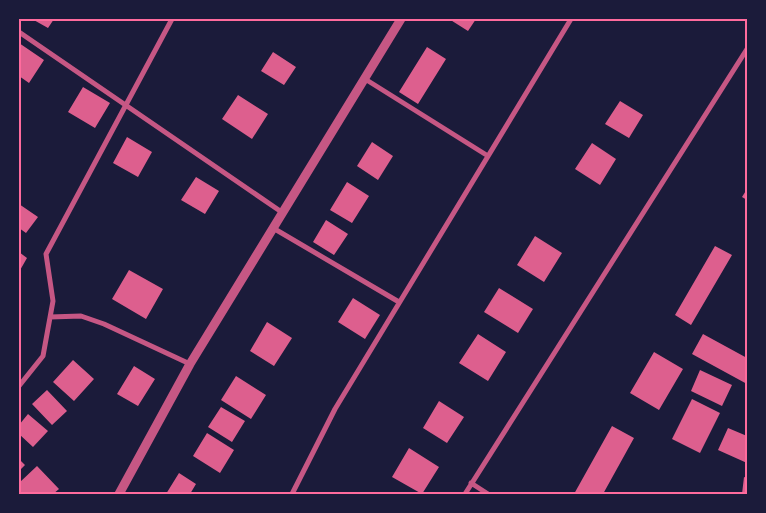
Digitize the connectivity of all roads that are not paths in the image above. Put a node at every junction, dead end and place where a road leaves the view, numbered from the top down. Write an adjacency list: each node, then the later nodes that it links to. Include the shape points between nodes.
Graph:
1 (172, 19): 7 (street)
2 (571, 19): 8 (street)
3 (399, 20): 6 (street)
4 (19, 32): 7 (street)
5 (747, 48): 15 (street)
6 (365, 79): 8 (street); 9 (street)
7 (127, 106): 9 (street); 12 (street, via 46,254 53,301)
8 (488, 156): 11 (street)
9 (283, 213): 10 (street)
10 (273, 228): 11 (street); 13 (street)
11 (399, 302): 17 (street, via 335,409)
12 (50, 317): 13 (street, via 81,316); 14 (street, via 44,356)
13 (190, 364): 16 (street)
14 (19, 386)
15 (471, 483): 18 (street); 19 (street)
16 (119, 494)
17 (292, 494)
18 (465, 494)
19 (488, 494)

